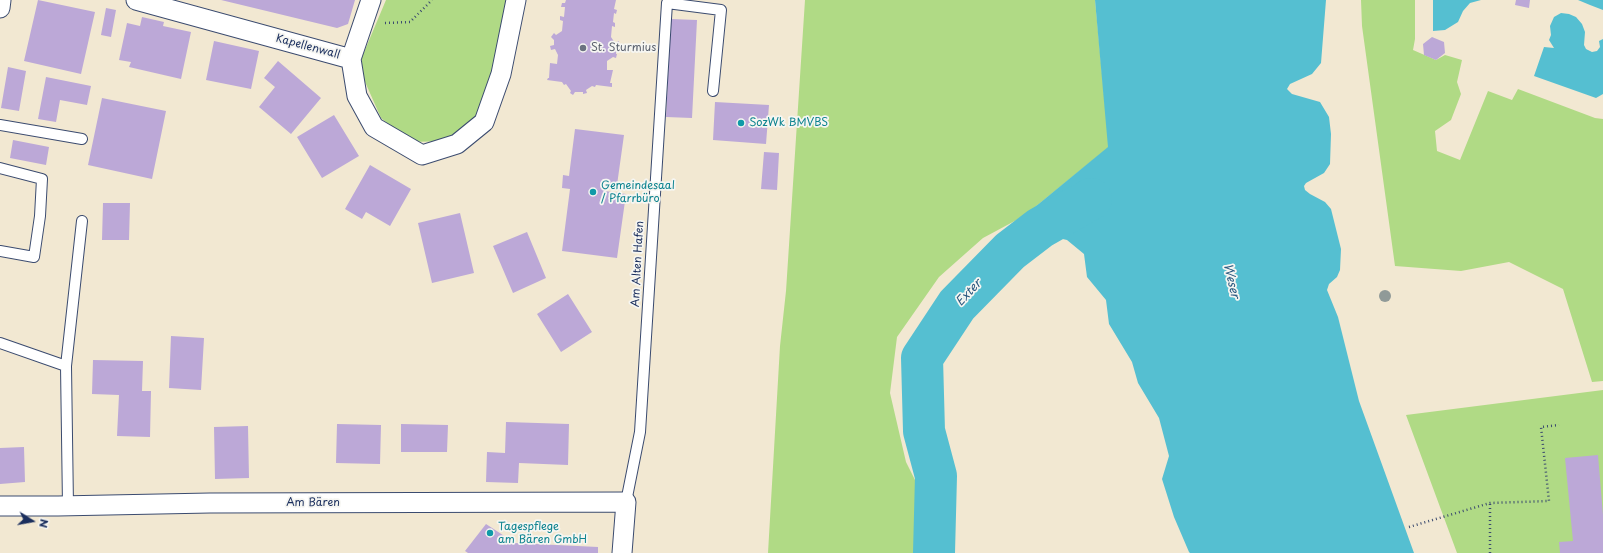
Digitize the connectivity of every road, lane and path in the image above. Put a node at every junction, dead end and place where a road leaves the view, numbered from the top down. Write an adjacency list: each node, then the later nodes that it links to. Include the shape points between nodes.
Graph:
1 (1, 0): 6 (street)
2 (136, 0): 8 (street, Kapellenwall)
3 (371, 0): 7 (street)
4 (432, 0): 7 (path, via 410,22)
5 (516, 0): 8 (street, Kapellenwall, via 501,74 484,122 457,144 422,155 374,127 357,96)
6 (0, 8)
7 (363, 23): 8 (street)
8 (350, 59)
9 (713, 91): 18 (lane, Am Alten Hafen, via 721,10 667,3 640,432)
10 (0, 125): 11 (lane)
11 (82, 139)
12 (0, 168): 14 (lane, via 42,179 34,257)
13 (82, 221): 16 (lane)
14 (0, 251)
15 (0, 343): 16 (lane)
16 (66, 366): 21 (lane)
17 (1559, 425): 19 (path, via 1541,427 1549,501)
18 (626, 502): 21 (street, Am Bären); 23 (street)
19 (1490, 503): 22 (path); 24 (path)
20 (0, 506): 21 (street, Am Bären)
21 (68, 506)
22 (1409, 526)
23 (622, 553)
24 (1490, 553)

